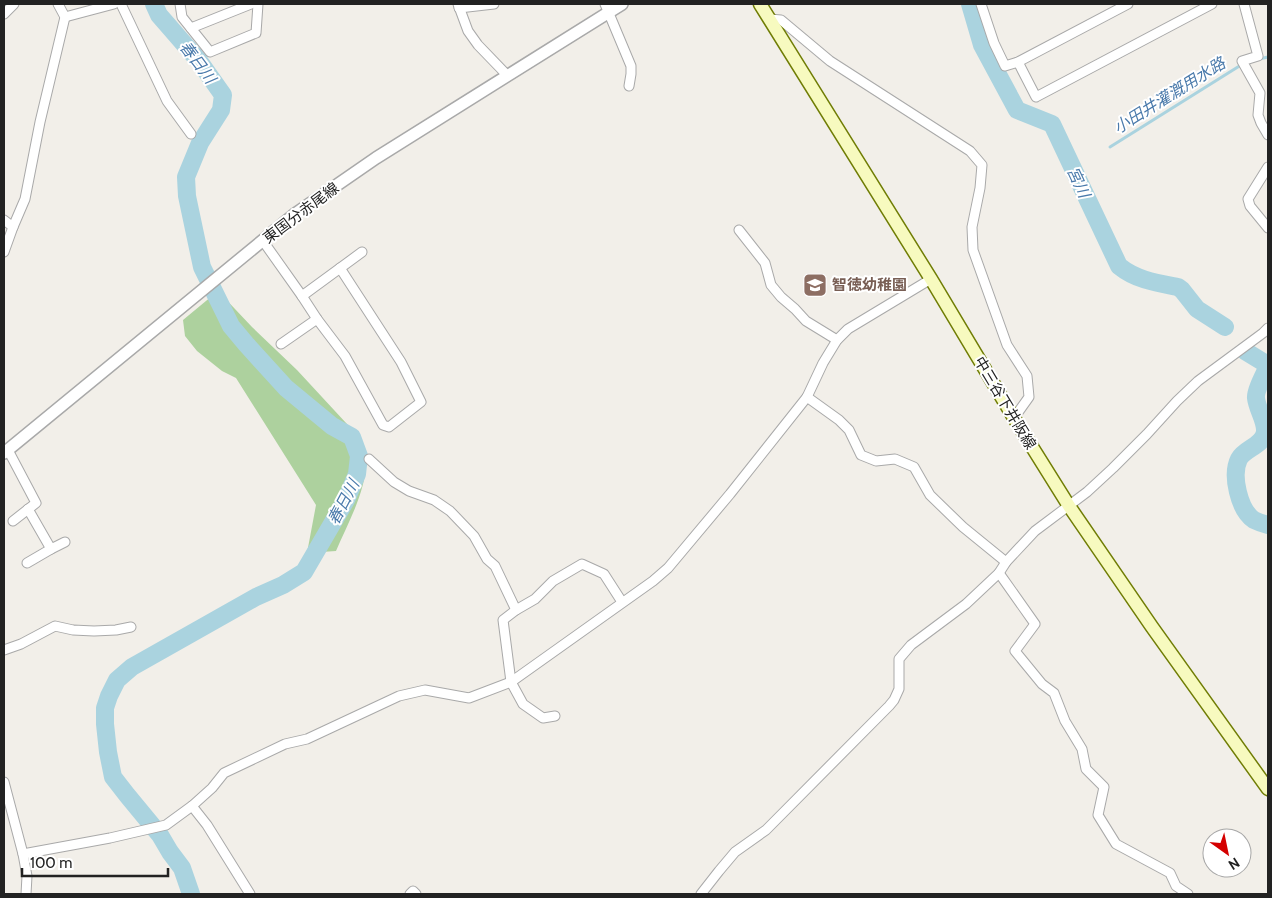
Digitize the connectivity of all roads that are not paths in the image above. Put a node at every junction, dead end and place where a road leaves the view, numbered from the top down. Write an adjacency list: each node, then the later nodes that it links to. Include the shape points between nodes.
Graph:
1 (14, 4): 17 (street)
2 (58, 4): 18 (street)
3 (114, 4): 18 (street)
4 (121, 4): 24 (street, via 167,101)
5 (180, 4): 20 (street, via 182,17)
6 (251, 4): 20 (street)
7 (258, 4): 20 (street, via 256,33 210,52)
8 (494, 4): 15 (street)
9 (622, 4): 16 (street, 東国分赤尾線)
10 (760, 4): 19 (main road, 中三谷下井阪線)
11 (981, 4): 21 (street, via 1005,66)
12 (1128, 4): 21 (street)
13 (1212, 4): 21 (street, via 1036,97)
14 (1244, 4): 25 (street, via 1258,56 1242,61 1260,93 1258,115)
15 (458, 6): 22 (street, via 468,31)
16 (607, 8): 22 (street, 東国分赤尾線); 23 (street, via 631,66)
17 (4, 14)
18 (65, 17): 28 (street, via 25,199)
19 (770, 19): 35 (main road, 中三谷下井阪線); 42 (street, via 781,20 830,61 970,151 982,165 972,227 973,250 1007,345 1027,376 1029,397)
20 (191, 28)
21 (1018, 62)
22 (507, 75): 31 (street, 東国分赤尾線, via 376,158 295,214)
23 (629, 86)
24 (192, 134)
25 (1268, 135)
26 (1268, 167): 29 (street, via 1248,199)
27 (4, 220): 28 (street)
28 (13, 227): 32 (street)
29 (1268, 228)
30 (739, 230): 39 (street, via 765,263 771,285 781,298 806,321)
31 (263, 241): 36 (street); 43 (street, 東国分赤尾線)
32 (4, 252)
33 (362, 252): 34 (street)
34 (340, 268): 36 (street); 37 (street, via 401,362 421,402 389,427 383,425 346,356)
35 (931, 278): 39 (street, via 848,329); 42 (main road, 中三谷下井阪線)
36 (302, 296): 37 (street)
37 (316, 319): 40 (street)
38 (1268, 328): 45 (street, via 1198,381 1120,461)
39 (837, 340): 41 (street)
40 (281, 344)
41 (807, 397): 51 (street, via 849,430 861,455 876,461 895,459 914,467 930,495); 53 (street, via 668,568)
42 (1014, 418): 45 (main road, 中三谷下井阪線)
43 (6, 451): 46 (street, via 36,503)
44 (369, 458): 54 (street, via 394,482 450,510 495,566)
45 (1069, 506): 51 (street, via 1035,531); 60 (main road, 中三谷下井阪線)
46 (28, 509): 47 (street); 49 (street)
47 (13, 521)
48 (65, 542): 49 (street)
49 (51, 549): 50 (street)
50 (27, 562)
51 (1006, 562): 52 (street)
52 (999, 573): 67 (street, via 966,604 911,645 899,659 899,689 889,706 766,830 735,852); 68 (street, via 1035,624 1015,651 1042,684 1054,693 1065,721 1082,749 1086,769 1104,787 1098,815 1116,844 1170,874 1176,886)
53 (622, 602): 54 (street, via 604,574 582,564 553,581 535,599); 57 (street)
54 (516, 610): 57 (street, via 503,620)
55 (131, 627): 56 (street, via 94,631 55,626)
56 (4, 650)
57 (511, 682): 58 (street, via 523,704 544,718); 61 (street, via 469,698 425,690 399,696 224,773)
58 (555, 716)
59 (4, 782): 62 (street)
60 (1268, 789)
61 (192, 806): 62 (street, via 166,826); 64 (street)
62 (22, 854): 63 (street, via 27,876)
63 (26, 894)
64 (250, 894)
65 (410, 894): 66 (street, via 413,891)
66 (416, 894)
67 (701, 894)
68 (1188, 894)

